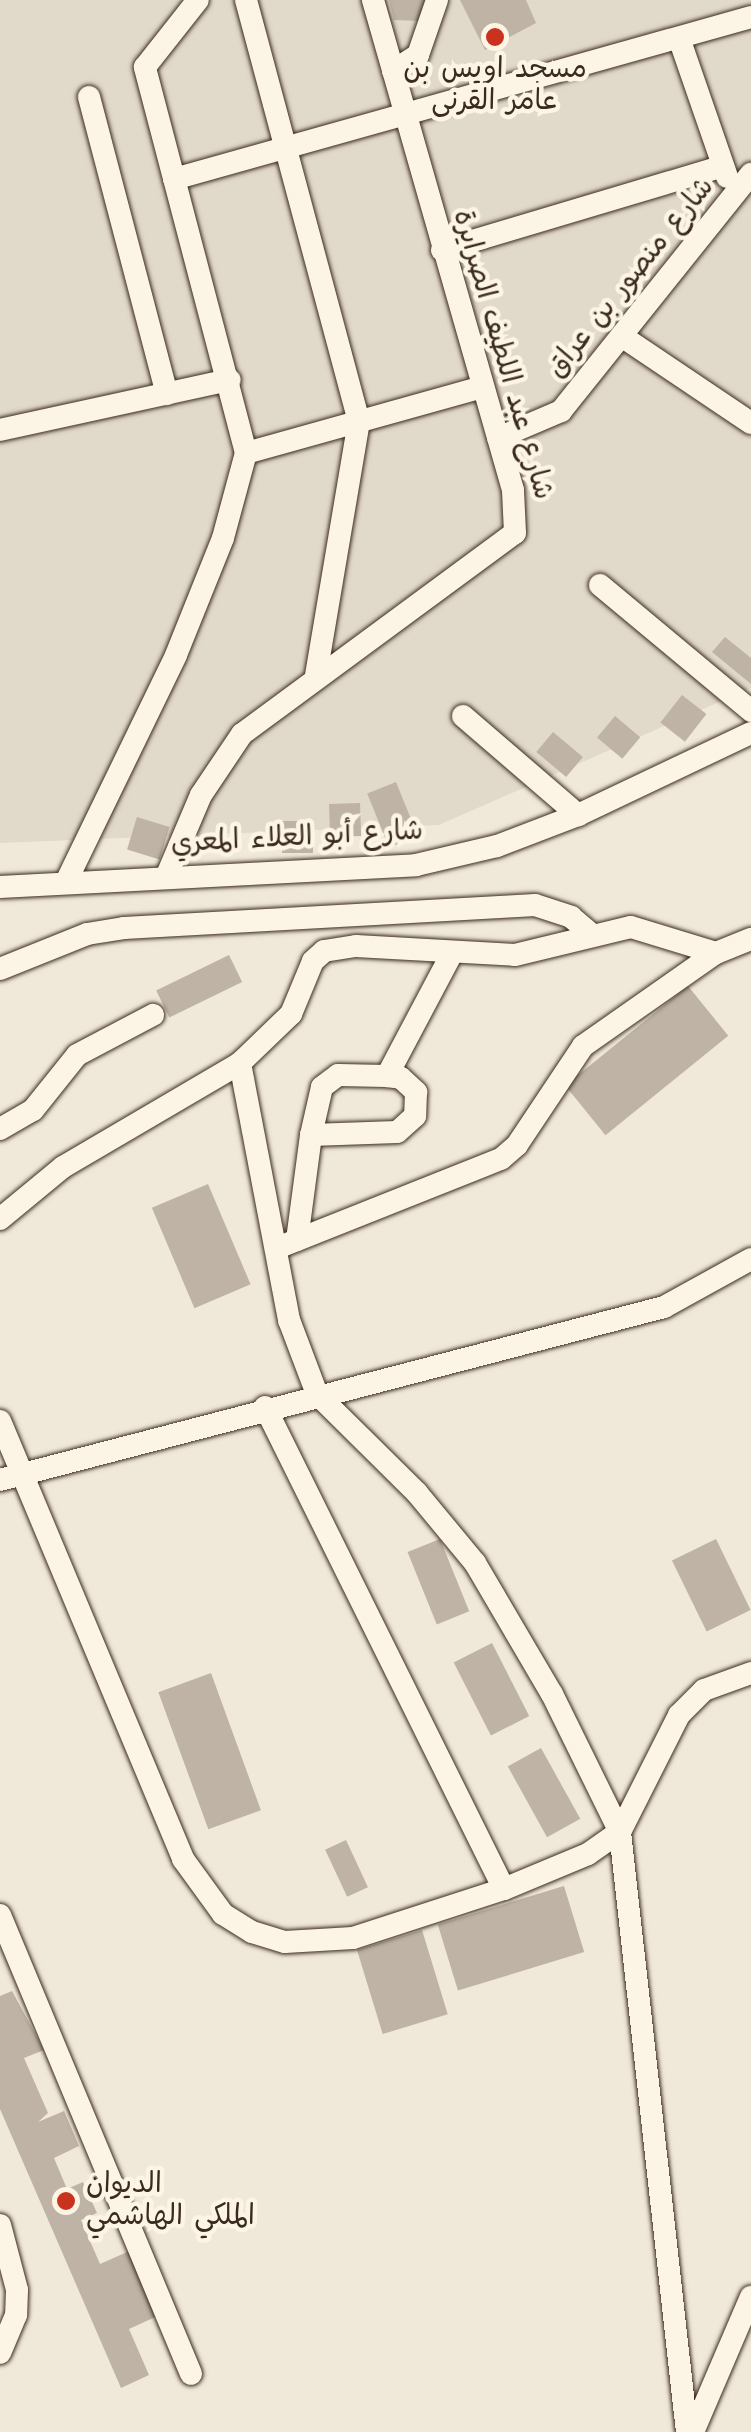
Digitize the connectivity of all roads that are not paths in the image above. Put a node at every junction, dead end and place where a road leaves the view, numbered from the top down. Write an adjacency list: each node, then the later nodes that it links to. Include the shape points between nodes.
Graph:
1 (198, 0): 13 (street, via 144,67)
2 (246, 0): 10 (street)
3 (373, 0): 7 (street, شارع عبد اللطيف الصرايرة)
4 (437, 0): 7 (street, via 418,55)
5 (751, 17): 6 (street)
6 (679, 38): 9 (street); 11 (street)
7 (393, 70): 9 (street, شارع عبد اللطيف الصرايرة)
8 (89, 97): 19 (street)
9 (404, 116): 10 (street); 15 (street, شارع عبد اللطيف الصرايرة)
10 (291, 150): 13 (street); 20 (street)
11 (723, 166): 14 (street); 15 (street)
12 (751, 174): 14 (street, شارع منصور بن عراق)
13 (174, 179): 17 (street)
14 (740, 207): 16 (street, شارع منصور بن عراق)
15 (442, 250): 18 (street, شارع عبد اللطيف الصرايرة)
16 (623, 337): 21 (street); 23 (street, شارع منصور بن عراق, via 560,410)
17 (230, 380): 19 (street); 24 (street)
18 (483, 387): 20 (street); 23 (street, شارع عبد اللطيف الصرايرة)
19 (167, 394): 22 (street)
20 (359, 421): 24 (street); 26 (street)
21 (751, 423)
22 (0, 430)
23 (498, 438): 26 (street, شارع عبد اللطيف الصرايرة, via 513,490 515,533)
24 (246, 454): 32 (street, via 176,655)
25 (600, 584): 27 (street)
26 (316, 674): 31 (street, شارع عبد اللطيف الصرايرة, via 220,760)
27 (751, 711)
28 (463, 716): 30 (street)
29 (751, 733): 30 (street, شارع أبو العلاء المعري)
30 (578, 815): 31 (street, شارع أبو العلاء المعري, via 497,846 416,865)
31 (168, 875): 32 (street, شارع أبو العلاء المعري)
32 (66, 882): 33 (street, شارع أبو العلاء المعري)
33 (0, 887)
34 (590, 933): 36 (street, via 654,929); 37 (street, via 515,955); 38 (street, via 571,917 535,905 140,927 87,934)
35 (751, 940): 36 (street)
36 (716, 952): 45 (street, via 570,1058 533,1123 501,1159)
37 (452, 954): 40 (street, via 356,946 324,951 313,961 291,1014); 41 (street)
38 (0, 969)
39 (153, 1015): 42 (street, via 77,1056 33,1110)
40 (240, 1064): 44 (street, via 64,1167); 45 (street)
41 (386, 1076): 43 (street, via 329,1079); 43 (street, via 401,1078 416,1092 408,1126)
42 (0, 1129)
43 (311, 1135): 45 (street)
44 (0, 1219)
45 (287, 1244): 47 (street, via 289,1320)
46 (751, 1259): 47 (street, via 664,1307)
47 (317, 1394): 48 (street); 52 (street, via 417,1493 475,1563 552,1694)
48 (265, 1407): 50 (street); 53 (street)
49 (0, 1421): 50 (street)
50 (9, 1477): 53 (street, via 183,1858 223,1914 285,1942 320,1944)
51 (751, 1673): 52 (street, via 704,1690 679,1715)
52 (620, 1832): 53 (street, via 588,1854); 59 (street)
53 (504, 1890)
54 (0, 1915): 58 (street)
55 (0, 2225): 57 (street, via 17,2290 13,2325)
56 (751, 2297): 59 (street)
57 (0, 2354)
58 (191, 2374)
59 (690, 2432)

